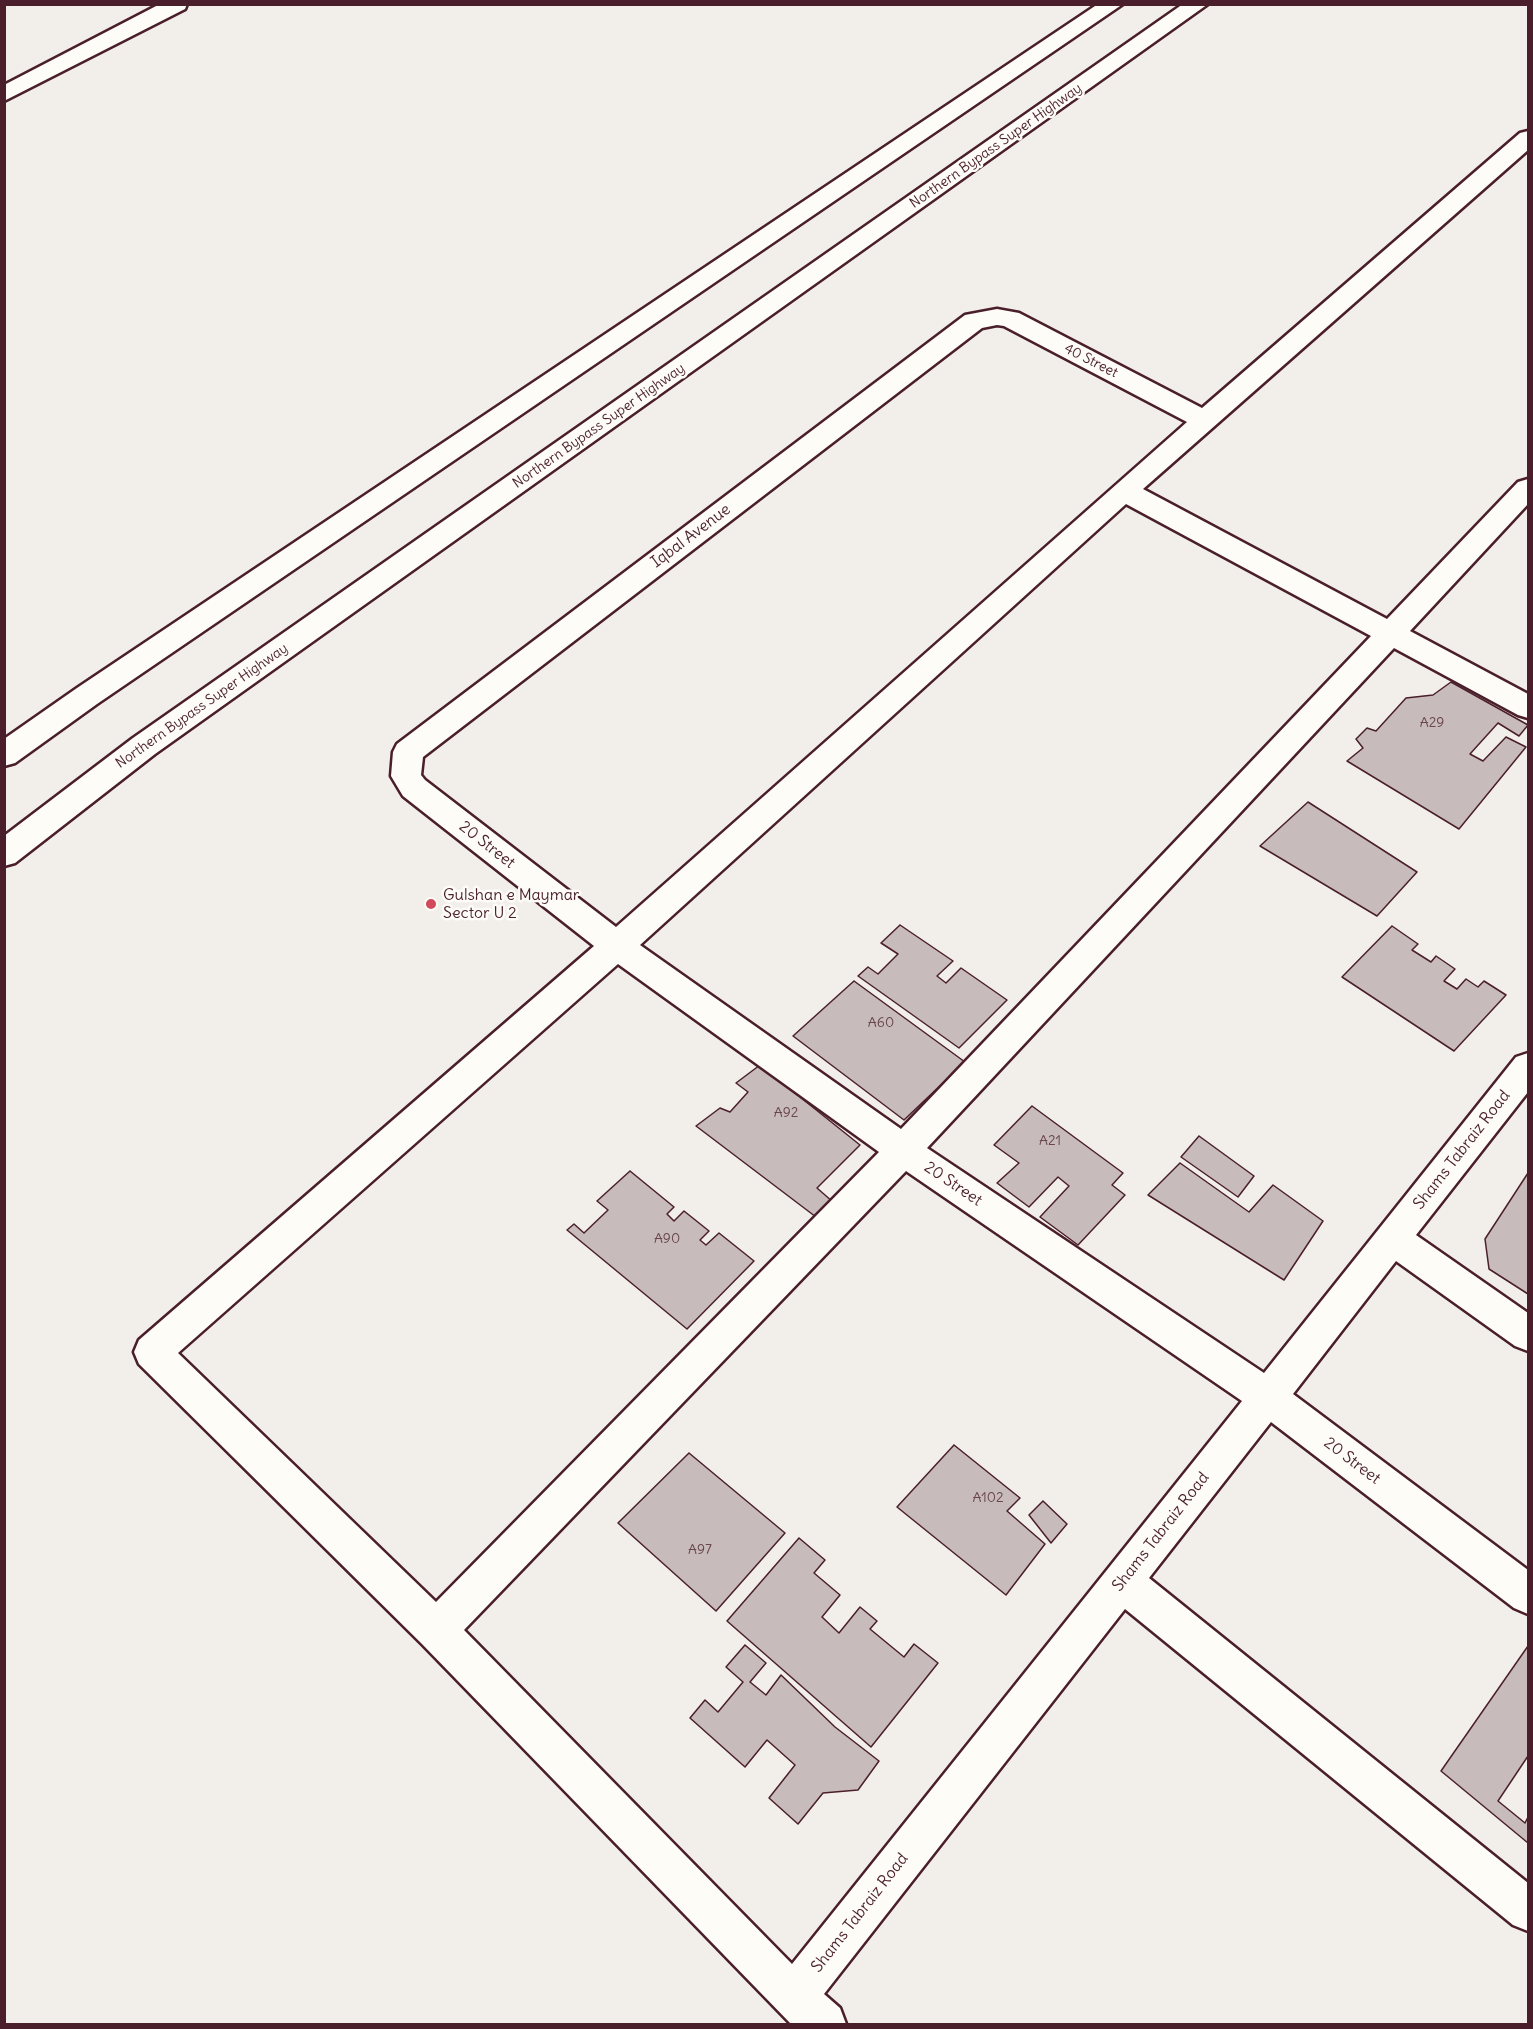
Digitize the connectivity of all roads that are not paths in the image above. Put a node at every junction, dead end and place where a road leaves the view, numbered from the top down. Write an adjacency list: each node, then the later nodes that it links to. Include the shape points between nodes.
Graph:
1 (177, 4): 4 (street)
2 (1113, 4): 13 (street)
3 (1198, 4): 14 (street, Northern Bypass Super Highway, via 144,746)
4 (4, 94)
5 (1524, 145): 7 (street)
6 (974, 321): 7 (street, 40 Street, via 1010,319); 12 (street, Iqbal Avenue)
7 (1204, 420): 9 (street)
8 (1528, 489): 10 (street)
9 (1124, 491): 10 (street); 15 (street)
10 (1391, 633): 11 (street); 17 (street)
11 (1528, 707)
12 (408, 752): 15 (street, 20 Street, via 406,776 414,788)
13 (4, 755)
14 (4, 854)
15 (617, 946): 17 (street, 20 Street); 23 (street, via 152,1352)
16 (1528, 1066): 18 (street, Shams Tabraiz Road)
17 (903, 1150): 20 (street, 20 Street); 23 (street)
18 (1393, 1239): 19 (street); 20 (street, Shams Tabraiz Road)
19 (1528, 1334)
20 (1267, 1398): 21 (street, Shams Tabraiz Road); 22 (street, 20 Street)
21 (1122, 1581): 24 (street); 25 (street, Shams Tabraiz Road)
22 (1528, 1594)
23 (436, 1630): 25 (street)
24 (1528, 1910)
25 (794, 1998): 26 (street)
26 (824, 2025)

